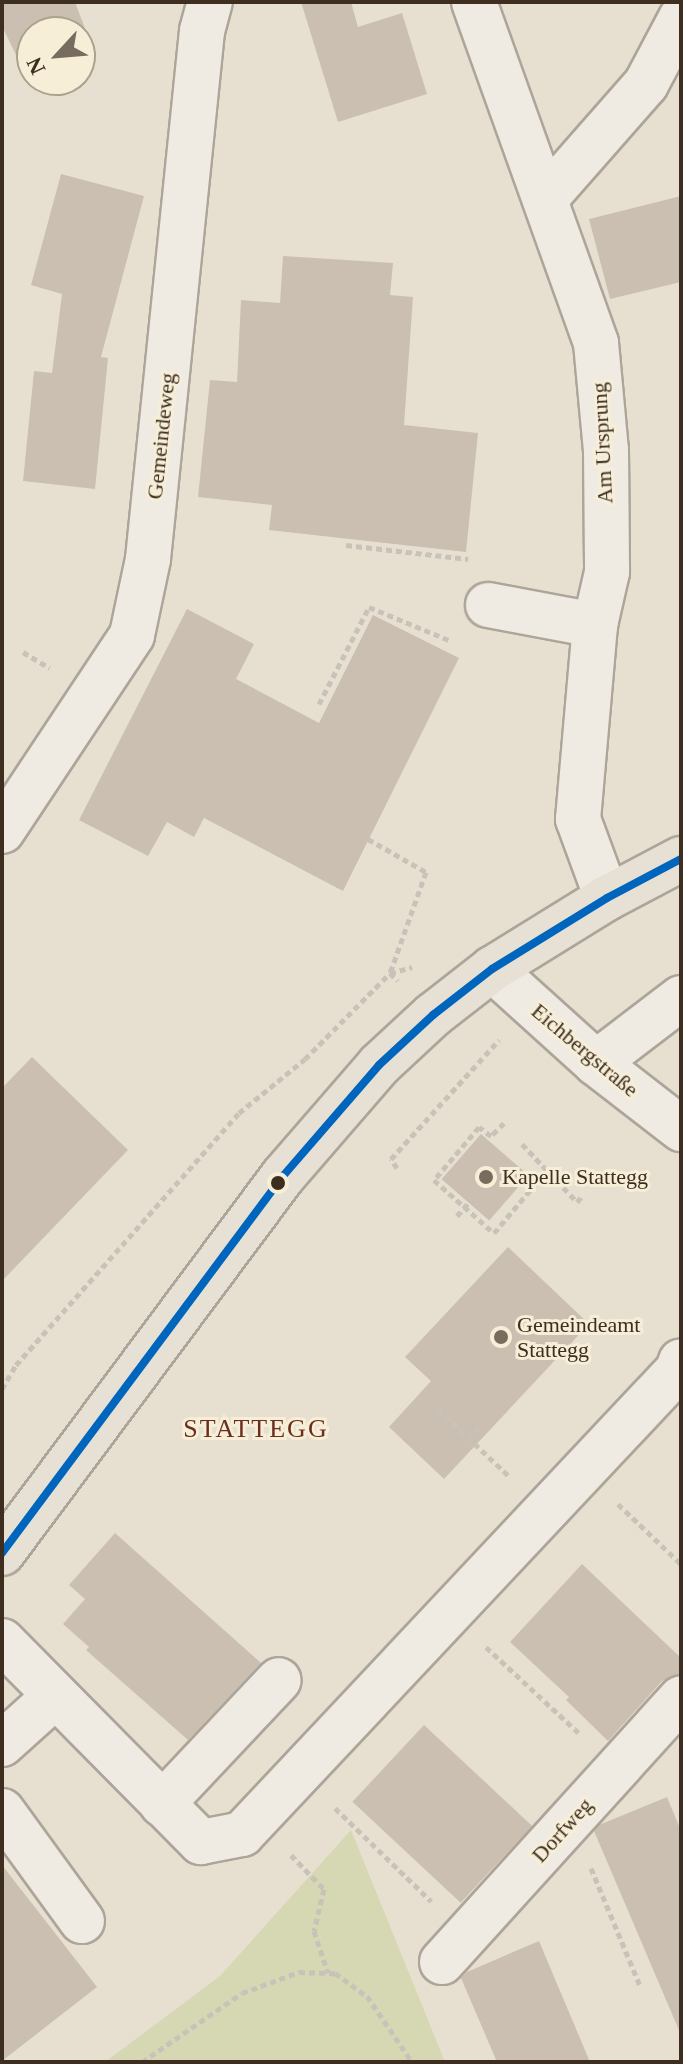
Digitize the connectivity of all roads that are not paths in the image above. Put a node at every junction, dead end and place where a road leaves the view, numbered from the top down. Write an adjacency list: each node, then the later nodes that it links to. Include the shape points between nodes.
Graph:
1 (210, 2): 7 (street, Gemeindeweg, via 202,31 148,559 132,635)
2 (474, 2): 4 (street, Am Ursprung)
3 (681, 18): 4 (street, via 646,84)
4 (545, 199): 6 (street, Am Ursprung, via 596,343 606,450 607,572)
5 (488, 605): 6 (street)
6 (595, 625): 9 (street, Am Ursprung, via 578,819)
7 (2, 831)
8 (681, 859): 9 (main road)
9 (607, 898): 10 (main road)
10 (492, 969): 12 (street, Eichbergstraße); 15 (main road, via 379,1065 283,1176)
11 (681, 998): 12 (street)
12 (596, 1063): 13 (street, Eichbergstraße)
13 (681, 1129)
14 (681, 1361): 21 (street, via 242,1834 201,1842)
15 (2, 1553)
16 (2, 1641): 18 (street)
17 (279, 1680): 21 (street)
18 (54, 1697): 20 (street); 21 (street)
19 (681, 1698): 24 (street, Dorfweg)
20 (2, 1744)
21 (162, 1804)
22 (2, 1811): 23 (street)
23 (82, 1921)
24 (454, 1948)

